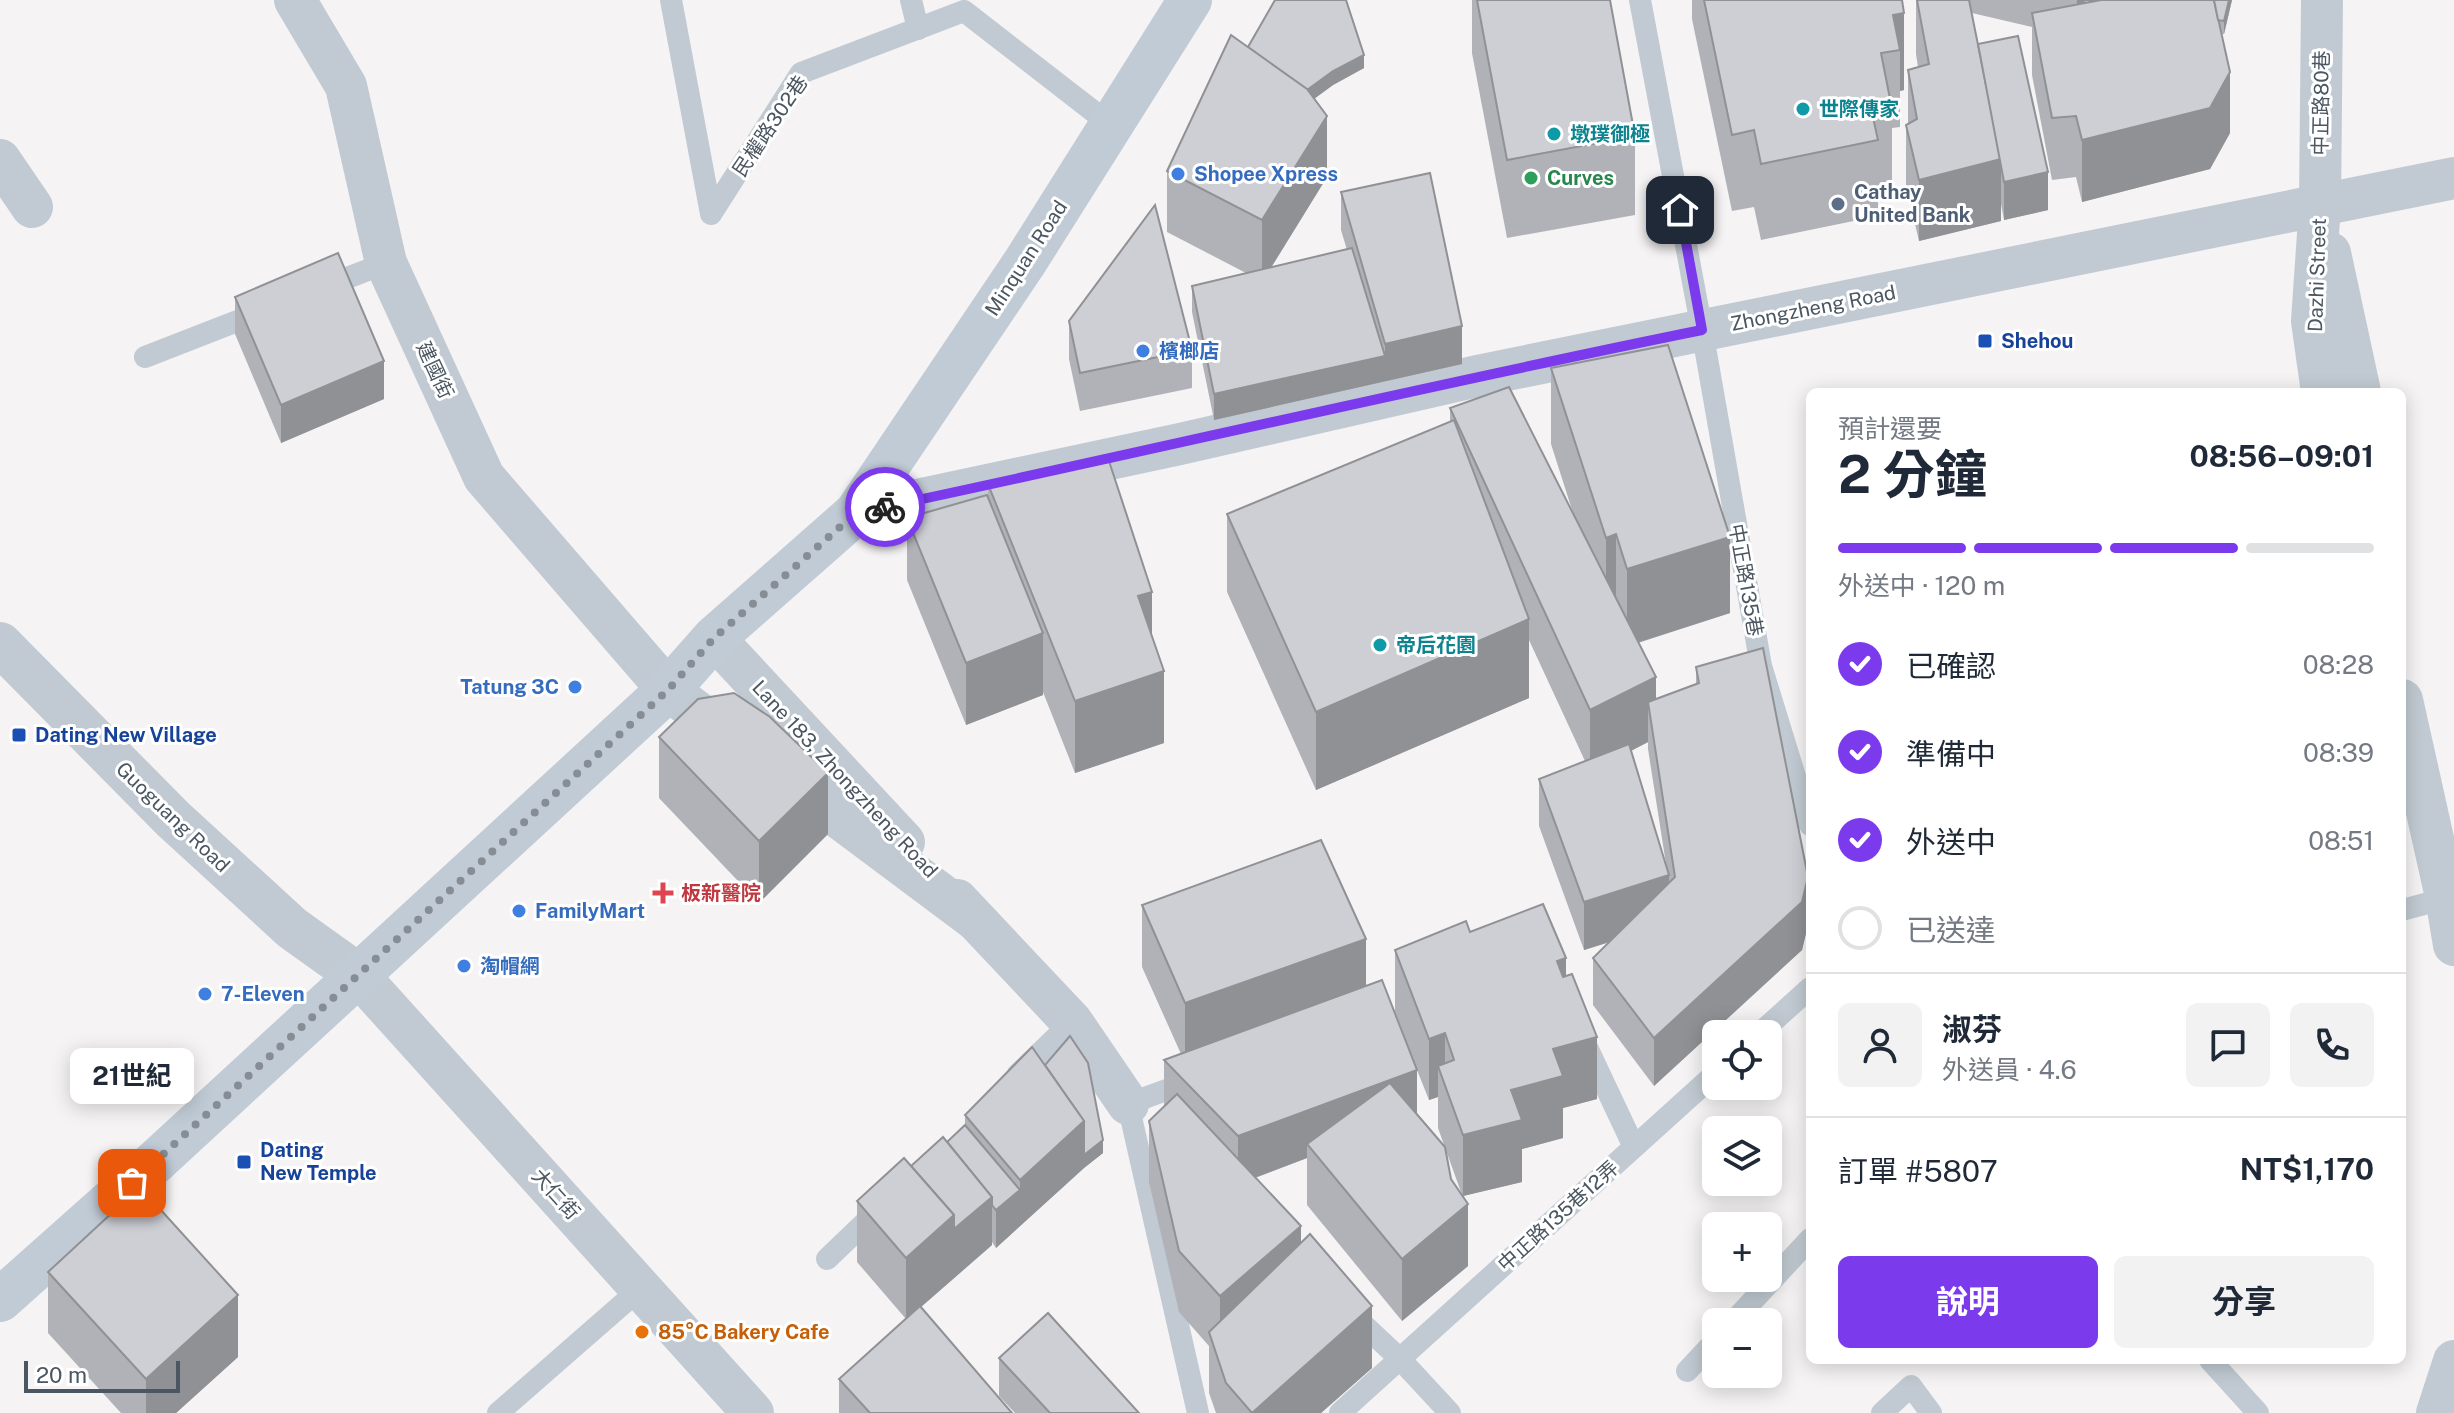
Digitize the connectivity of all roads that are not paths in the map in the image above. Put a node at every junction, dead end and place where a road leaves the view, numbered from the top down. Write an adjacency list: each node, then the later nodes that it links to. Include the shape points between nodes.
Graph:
1 (295, 0): 13 (street, 建國街, via 346,86)
2 (671, 0): 7 (lane, 民權路302巷, via 711,214 801,73)
3 (911, 0): 7 (lane)
4 (1190, 0): 8 (main road, Minquan Road)
5 (1640, 0): 14 (lane, 中正路135巷)
6 (2322, 0): 11 (street, 中正路80巷)
7 (918, 29): 8 (lane, 民權路302巷, via 964,11)
8 (1111, 125): 18 (main road, Minquan Road)
9 (0, 160): 12 (street)
10 (2454, 178): 11 (street, Zhongzheng Road)
11 (2320, 205): 14 (street, Zhongzheng Road); 16 (street, Dazhi Street, via 2312,321); 17 (street, Dazhi Street)
12 (32, 207)
13 (386, 263): 15 (lane); 21 (street, 建國街, via 484,477)
14 (1702, 330): 18 (street, Zhongzheng Road); 23 (lane, 中正路135巷, via 1761,666)
15 (145, 357)
16 (2321, 388)
17 (2359, 388)
18 (856, 513): 19 (main road, Zhongzheng Road)
19 (714, 638): 21 (main road, Zhongzheng Road); 26 (street, Lane 183, Zhongzheng Road)
20 (0, 644): 28 (street, Guoguang Road, via 173,819 292,928)
21 (668, 690): 26 (street, Lane 183, Zhongzheng Road); 28 (main road, Zhongzheng Road)
22 (2406, 716): 24 (street)
23 (1806, 812)
24 (2450, 896): 25 (lane); 27 (street)
25 (2406, 909)
26 (977, 921): 31 (street, Lane 183, Zhongzheng Road)
27 (2454, 945)
28 (359, 976): 41 (street, 大仁街); 43 (main road, Zhongzheng Road)
29 (1806, 992): 30 (lane)
30 (1775, 1020)
31 (1072, 1022): 35 (lane); 36 (street, Lane 183, Zhongzheng Road)
32 (1575, 1022): 37 (lane)
33 (1215, 1073): 36 (lane)
34 (1702, 1086): 37 (lane, 中正路135巷12弄)
35 (1005, 1087)
36 (1139, 1115): 52 (lane)
37 (1634, 1147): 46 (lane, 中正路135巷12弄)
38 (894, 1195): 40 (lane)
39 (1806, 1243): 44 (lane)
40 (827, 1259)
41 (641, 1288): 50 (lane); 51 (street, 大仁街)
42 (1332, 1295): 46 (lane)
43 (0, 1300)
44 (1746, 1308)
45 (1702, 1355): 49 (lane)
46 (1400, 1359): 53 (lane, 中正路135巷12弄); 54 (lane)
47 (2454, 1361): 58 (street)
48 (2214, 1364): 57 (lane)
49 (1687, 1371)
50 (498, 1413)
51 (753, 1413)
52 (1198, 1413)
53 (1340, 1413)
54 (1450, 1413)
55 (1882, 1413): 56 (lane, via 1911,1386)
56 (1931, 1413)
57 (2258, 1413)
58 (2437, 1413)

